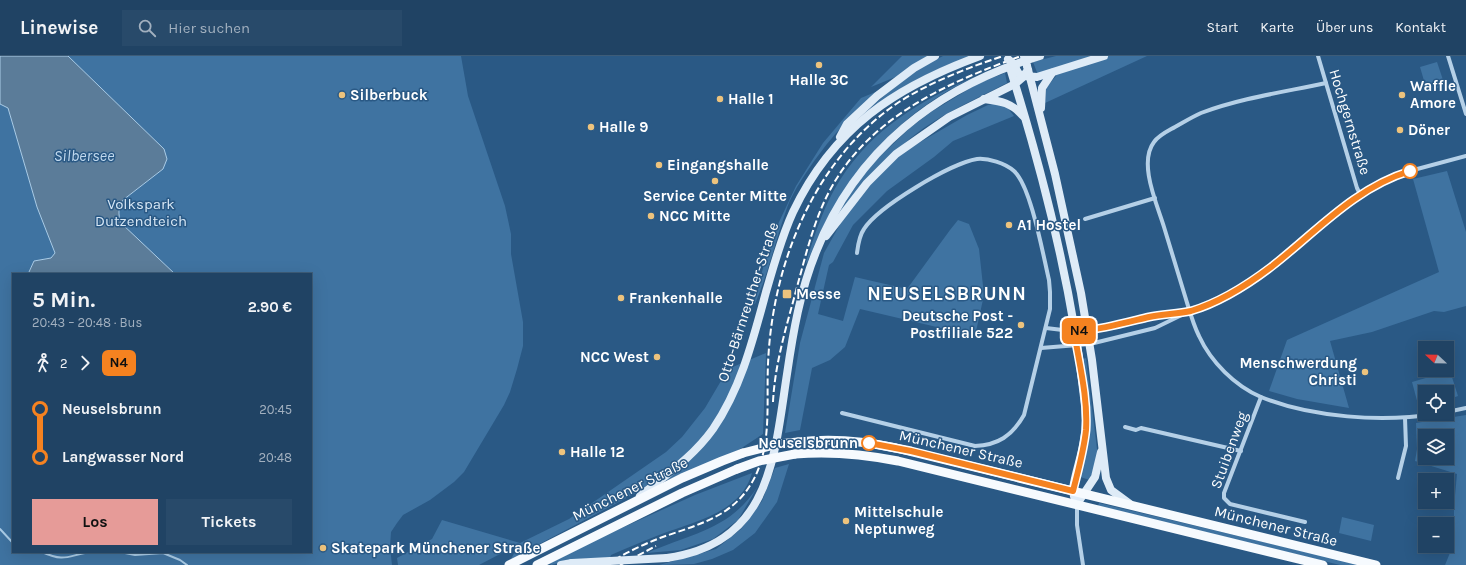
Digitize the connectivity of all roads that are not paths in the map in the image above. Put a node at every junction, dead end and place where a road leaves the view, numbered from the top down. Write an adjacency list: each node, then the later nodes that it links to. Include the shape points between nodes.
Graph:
1 (935, 56): 18 (main road, Otto-Bärnreuther-Straße, via 914,68 860,111 848,124)
2 (980, 56): 18 (main road, Otto-Bärnreuther-Straße, via 931,75 896,95 860,122)
3 (1024, 56): 10 (main road, bridge)
4 (1040, 56): 23 (main road, via 964,86 903,128 878,152 855,181 833,214)
5 (1104, 56): 11 (main road)
6 (1318, 56): 12 (street, Hochgernstraße)
7 (1448, 56): 15 (street)
8 (1007, 58): 9 (main road)
9 (1014, 70): 10 (main road, via 1019,74); 13 (main road)
10 (1027, 72): 11 (main road, via 1039,77); 13 (main road); 17 (main road)
11 (1052, 73): 17 (main road, via 1041,91)
12 (1326, 83): 20 (street, Hochgernstraße); 21 (street, via 1235,102 1201,113 1163,134 1155,141 1148,155)
13 (1015, 84): 14 (main road); 16 (main road)
14 (984, 99): 16 (main road, via 1008,103); 23 (main road, via 941,122 906,146 867,182)
15 (1466, 114)
16 (1024, 117): 27 (main road, via 1054,227)
17 (1042, 121): 28 (main road)
18 (832, 150): 44 (main road, Otto-Bärnreuther-Straße, via 808,184 788,224 775,260 750,350 726,408 708,435 689,456)
19 (1466, 156): 20 (street, via 1406,172)
20 (1360, 194): 25 (street, via 1251,281 1224,298)
21 (1155, 198): 22 (street); 25 (street)
22 (1085, 219)
23 (819, 244): 50 (main road, bridge, via 798,312 769,474 745,518 724,537 700,550 684,555)
24 (857, 253): 26 (street, via 863,230 869,223 898,199 930,179 977,159 1003,164 1019,176 1032,211 1050,292)
25 (1190, 311): 28 (street, via 1151,316); 29 (street, via 1154,328); 32 (street, via 1198,336 1220,368)
26 (1046, 328): 27 (street); 31 (street)
27 (1074, 331): 28 (street); 30 (main road)
28 (1088, 331): 29 (main road)
29 (1090, 344): 30 (street); 39 (main road)
30 (1077, 345): 31 (street); 42 (main road, via 1086,424)
31 (1041, 348): 35 (street, via 1024,415 1014,430 995,443 975,446)
32 (1261, 397): 37 (street, via 1323,413); 40 (street, Stuibenweg)
33 (1466, 408): 34 (street)
34 (1454, 411)
35 (842, 413)
36 (1418, 416): 37 (street)
37 (1405, 418): 41 (street, via 1406,446)
38 (1125, 427): 40 (street, via 1136,430 1141,428)
39 (1102, 445): 43 (main road, via 1097,472); 46 (main road, via 1109,487)
40 (1241, 451): 47 (street, Stuibenweg, via 1224,498 1230,504)
41 (1398, 478)
42 (1073, 491): 43 (main road, Münchener Straße); 44 (main road, Münchener Straße, bridge, via 886,446 846,440 824,440 773,445 743,453 707,467); 45 (main road)
43 (1084, 494): 45 (main road); 46 (main road, Münchener Straße)
44 (630, 504): 48 (main road, Münchener Straße)
45 (1076, 504): 49 (main road, Münchener Straße, bridge, via 888,459 836,452 794,454 763,460 682,492); 51 (street); 52 (main road, Münchener Straße)
46 (1132, 506): 53 (main road, Münchener Straße)
47 (1305, 522)
48 (509, 565)
49 (537, 565)
50 (561, 565)
51 (1083, 565)
52 (1323, 565)
53 (1376, 565)

